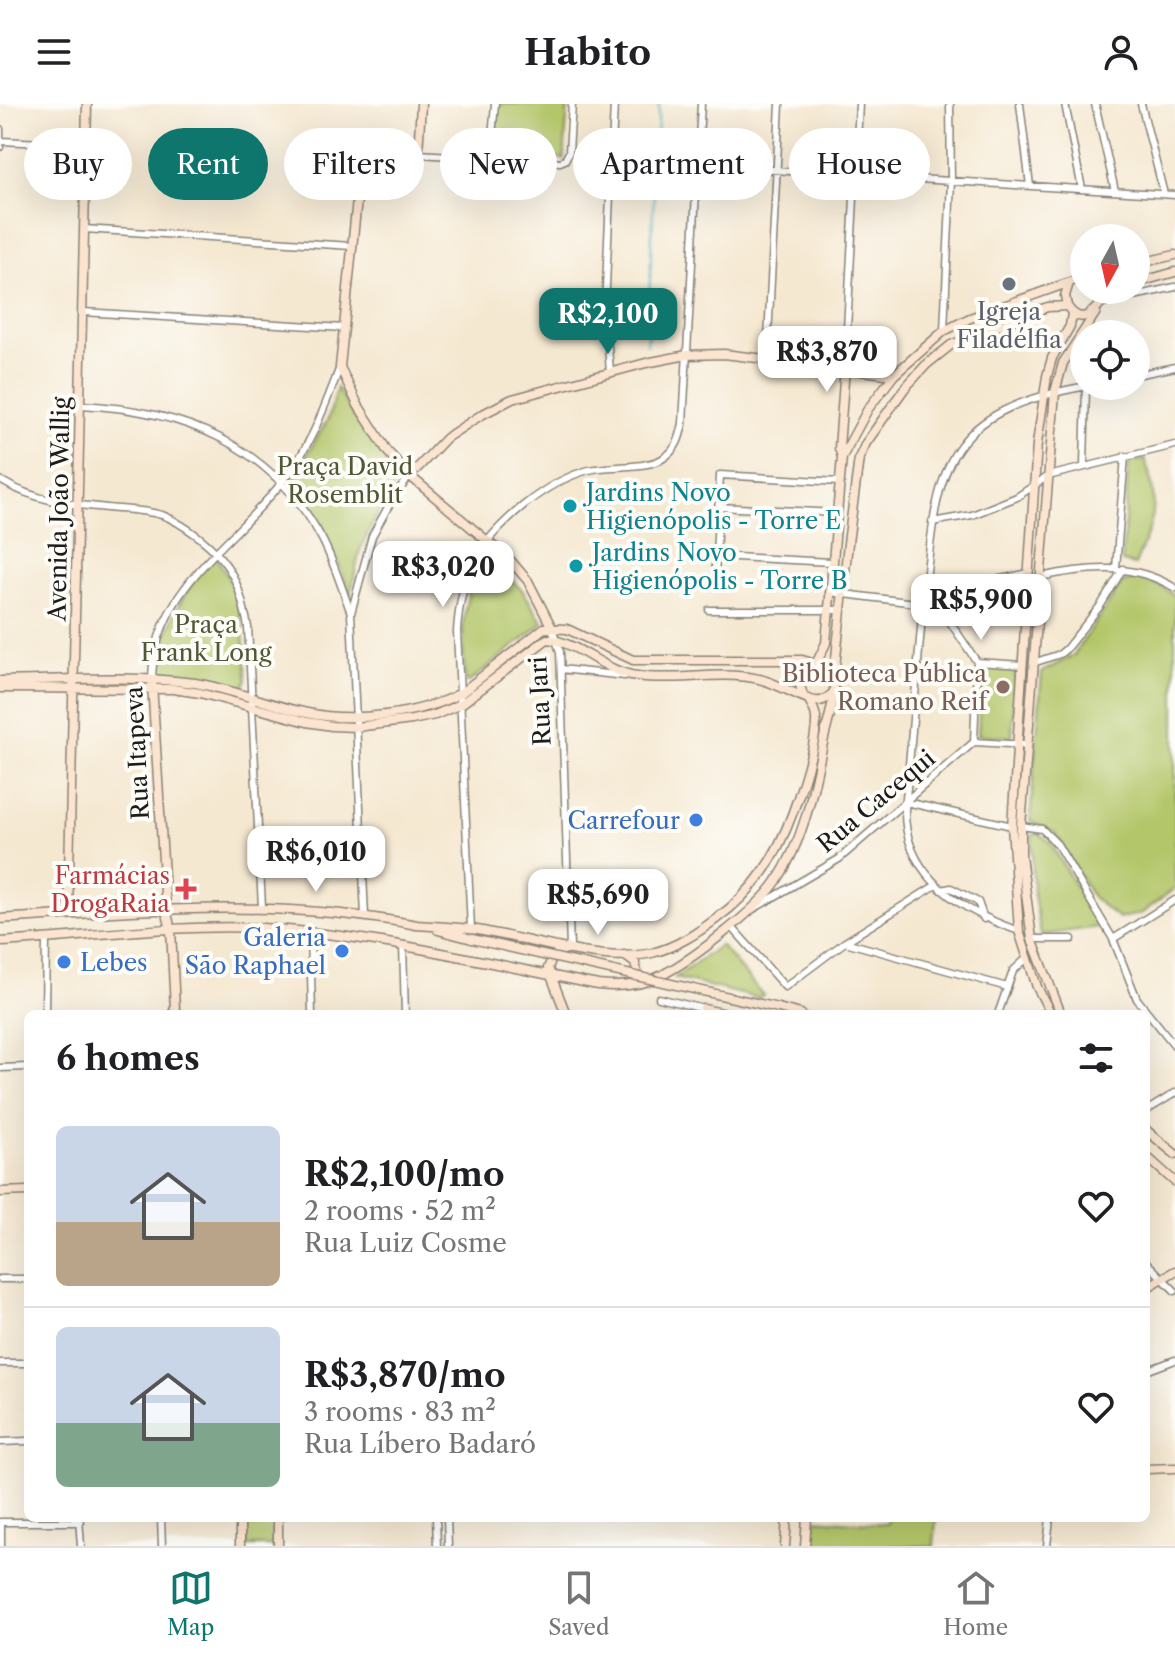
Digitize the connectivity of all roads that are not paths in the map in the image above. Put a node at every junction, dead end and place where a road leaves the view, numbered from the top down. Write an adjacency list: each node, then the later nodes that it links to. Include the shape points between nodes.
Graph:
1 (87, 104): 14 (main road, Avenida João Wallig)
2 (421, 104): 15 (main road)
3 (495, 104): 16 (street)
4 (572, 104): 23 (street, via 569,152)
5 (614, 104): 17 (street)
6 (701, 104): 18 (street)
7 (780, 104): 25 (street)
8 (859, 104): 19 (street)
9 (950, 104): 28 (street)
10 (1020, 104): 29 (street)
11 (1065, 104): 30 (street)
12 (1095, 104): 31 (street)
13 (1141, 104): 32 (street)
14 (86, 128)
15 (420, 128)
16 (493, 128)
17 (614, 128)
18 (700, 128)
19 (858, 128)
20 (0, 129): 21 (street)
21 (1, 144): 22 (street)
22 (24, 144)
23 (557, 162)
24 (773, 171): 25 (street)
25 (777, 171): 26 (street); 53 (street)
26 (789, 172)
27 (930, 180): 28 (street)
28 (951, 181): 29 (street); 51 (street)
29 (1030, 186): 30 (street)
30 (1082, 189): 31 (street)
31 (1115, 191): 32 (street)
32 (1164, 194): 33 (street)
33 (1175, 195)
34 (85, 200): 39 (main road, Avenida João Wallig)
35 (357, 200): 40 (main road)
36 (611, 200): 57 (street, via 605,309)
37 (697, 200): 52 (street)
38 (856, 200): 56 (street)
39 (84, 229): 40 (street); 49 (main road, Avenida João Wallig)
40 (352, 246): 50 (main road)
41 (1175, 255): 42 (main road)
42 (1150, 261)
43 (1175, 272): 44 (main road)
44 (1150, 279)
45 (1069, 283): 48 (main road, via 1065,296); 51 (main road)
46 (1175, 287): 47 (street)
47 (1100, 305): 48 (main road, via 1085,316); 61 (main road, via 1063,363)
48 (1070, 310): 62 (main road, via 1070,326 1052,358); 68 (main road, via 1048,307 944,350 891,406)
49 (83, 312): 50 (street); 64 (main road, Avenida João Wallig)
50 (344, 328): 54 (main road)
51 (944, 331): 59 (main road)
52 (687, 355): 53 (main road); 57 (main road); 80 (street, via 683,423 679,441 665,457 588,470 552,485)
53 (767, 358): 56 (main road)
54 (340, 367): 70 (main road, Rua Jari, via 370,427); 74 (street, Rua Itapeva, via 306,449)
55 (1175, 367): 58 (street)
56 (848, 369): 59 (main road); 67 (main road)
57 (610, 372): 70 (main road, via 512,399 481,415 446,438)
58 (1150, 372)
59 (894, 375): 67 (main road)
60 (1070, 389): 61 (street)
61 (1055, 392): 62 (street); 71 (main road)
62 (1043, 394): 75 (main road); 79 (street, via 996,413 962,441 945,469)
63 (1086, 400): 69 (street)
64 (81, 405): 74 (street, via 184,421 237,447); 76 (main road, Avenida João Wallig)
65 (1175, 445): 66 (street)
66 (1125, 456): 69 (street); 84 (street)
67 (842, 457): 68 (main road); 73 (main road)
68 (859, 458): 90 (main road)
69 (1084, 466): 71 (street)
70 (410, 476): 80 (main road, Rua Jari); 99 (street, via 372,536)
71 (1048, 476): 75 (street); 87 (main road)
72 (0, 480): 76 (street, via 41,499)
73 (835, 482): 77 (street, via 722,474); 78 (main road)
74 (282, 483): 81 (street, Rua Itapeva); 99 (street, via 322,539)
75 (1034, 486): 79 (street, via 972,515); 85 (main road)
76 (79, 505): 81 (street, via 161,515); 113 (main road, Avenida João Wallig)
77 (718, 507): 78 (street); 82 (street)
78 (831, 513): 83 (main road)
79 (932, 522): 93 (street)
80 (487, 540): 92 (main road, Rua Jari); 115 (street, via 466,578 459,604)
81 (216, 550): 112 (street, Rua Itapeva, via 180,591 164,622); 118 (street, via 244,608)
82 (716, 556): 83 (street); 86 (street)
83 (827, 562): 89 (main road)
84 (1120, 569): 87 (street); 88 (street, via 1144,573); 106 (street, via 1101,605 1066,649)
85 (1029, 573): 91 (street); 97 (main road)
86 (715, 577)
87 (1040, 577): 98 (main road)
88 (1175, 588)
89 (829, 592): 90 (street); 96 (main road)
90 (843, 594): 93 (street); 95 (main road)
91 (943, 595): 93 (street, via 930,594); 100 (street)
92 (540, 602): 101 (main road, Rua Jari); 102 (main road)
93 (924, 603): 100 (street, via 930,615); 124 (street)
94 (709, 610): 96 (street)
95 (842, 610): 96 (street); 111 (main road)
96 (828, 611): 104 (main road, via 826,643)
97 (1026, 611): 98 (main road); 107 (main road)
98 (1037, 612): 106 (main road)
99 (351, 613): 120 (street)
100 (944, 613): 105 (street)
101 (552, 628): 102 (main road); 103 (street, Rua Jari); 115 (main road, via 536,632)
102 (567, 629): 104 (main road, via 633,660)
103 (556, 640): 108 (street, Rua Jari); 109 (main road); 119 (main road, via 542,640)
104 (814, 662): 111 (main road, via 827,667); 117 (main road, via 800,677)
105 (977, 662): 107 (street); 121 (street)
106 (1033, 663): 123 (main road)
107 (1022, 665): 122 (main road)
108 (561, 669): 109 (street); 147 (street, Rua Jari)
109 (637, 677): 117 (main road, via 756,678)
110 (0, 681): 113 (main road)
111 (834, 682): 116 (main road)
112 (152, 683): 113 (main road); 118 (main road); 130 (main road, Rua Itapeva)
113 (75, 684): 114 (main road); 132 (main road, Avenida João Wallig)
114 (0, 688)
115 (461, 693): 119 (street); 120 (main road, via 439,704)
116 (833, 694): 117 (main road, via 820,701); 131 (main road, via 811,800 794,851)
117 (806, 697): 148 (main road, via 817,721 805,772 781,844 762,875 739,903 690,938 651,953)
118 (251, 703): 120 (main road); 129 (street)
119 (461, 704): 120 (main road, via 424,718); 139 (street)
120 (356, 722): 133 (street)
121 (974, 742): 122 (street); 124 (street, Rua Cacequi)
122 (1017, 744): 123 (street); 125 (main road)
123 (1028, 745): 125 (main road)
124 (906, 802): 125 (street); 127 (street, via 905,823 915,858); 131 (street, Rua Cacequi, via 839,859)
125 (1016, 826): 126 (main road); 143 (street, via 1042,829 1057,844)
126 (1017, 845): 137 (main road); 141 (main road)
127 (938, 888): 137 (street, via 984,919); 145 (street)
128 (1175, 900): 143 (street)
129 (262, 907): 130 (main road); 133 (main road)
130 (166, 909): 132 (main road); 136 (main road, Rua Itapeva)
131 (752, 910): 135 (main road)
132 (68, 915): 134 (main road)
133 (365, 916): 139 (main road)
134 (0, 919)
135 (731, 926): 145 (street, via 785,987); 152 (main road, via 656,978)
136 (171, 930): 138 (main road); 140 (main road); 156 (main road, Rua Itapeva)
137 (1019, 931): 150 (main road)
138 (310, 933): 146 (main road); 157 (street)
139 (471, 934): 147 (main road); 161 (main road, bridge)
140 (46, 939): 144 (main road); 155 (street)
141 (1032, 939): 142 (street); 149 (main road)
142 (1072, 939)
143 (1113, 939): 165 (street)
144 (0, 942)
145 (845, 942): 153 (street)
146 (403, 945): 151 (main road); 158 (street)
147 (570, 948): 148 (main road); 151 (main road, via 553,956)
148 (623, 955): 152 (main road, via 635,963 637,972)
149 (1037, 956): 150 (main road); 164 (main road)
150 (1027, 958): 153 (street, via 1017,965); 163 (main road)
151 (550, 975): 152 (main road); 159 (main road)
152 (625, 986)
153 (1007, 987): 162 (street)
154 (659, 998): 160 (street)
155 (45, 1010)
156 (176, 1010)
157 (312, 1010)
158 (405, 1010)
159 (564, 1010)
160 (701, 1010)
161 (786, 1010)
162 (999, 1010)
163 (1049, 1010)
164 (1059, 1010)
165 (1146, 1010)
166 (1150, 1015): 167 (street)
167 (1175, 1046)
168 (24, 1067): 169 (street)
169 (0, 1068)
170 (1175, 1093): 171 (street)
171 (1150, 1109)
172 (1150, 1133): 173 (main road)
173 (1175, 1154)
174 (1150, 1160): 175 (main road)
175 (1175, 1182)
176 (24, 1191): 177 (main road)
177 (0, 1192)
178 (1150, 1266): 182 (street)
179 (1175, 1271): 182 (main road)
180 (0, 1279): 181 (street)
181 (24, 1279)
182 (1163, 1279): 183 (main road); 184 (street)
183 (1150, 1286)
184 (1175, 1291)
185 (1175, 1360): 188 (street)
186 (0, 1363): 187 (street)
187 (24, 1363)
188 (1150, 1369)
189 (24, 1441): 190 (street)
190 (0, 1442)
191 (1175, 1468): 192 (main road)
192 (1150, 1469)
193 (24, 1521): 194 (street)
194 (0, 1522): 204 (street)
195 (79, 1522): 205 (street)
196 (161, 1522): 206 (street)
197 (240, 1522): 207 (main road)
198 (278, 1522): 208 (main road)
199 (436, 1522): 209 (street)
200 (447, 1522): 210 (street)
201 (787, 1522): 211 (main road)
202 (807, 1522): 212 (main road)
203 (1050, 1522): 213 (street)
204 (1, 1546)
205 (81, 1546)
206 (162, 1546)
207 (240, 1546)
208 (278, 1546)
209 (437, 1546)
210 (448, 1546)
211 (785, 1546)
212 (805, 1546)
213 (1047, 1546)

